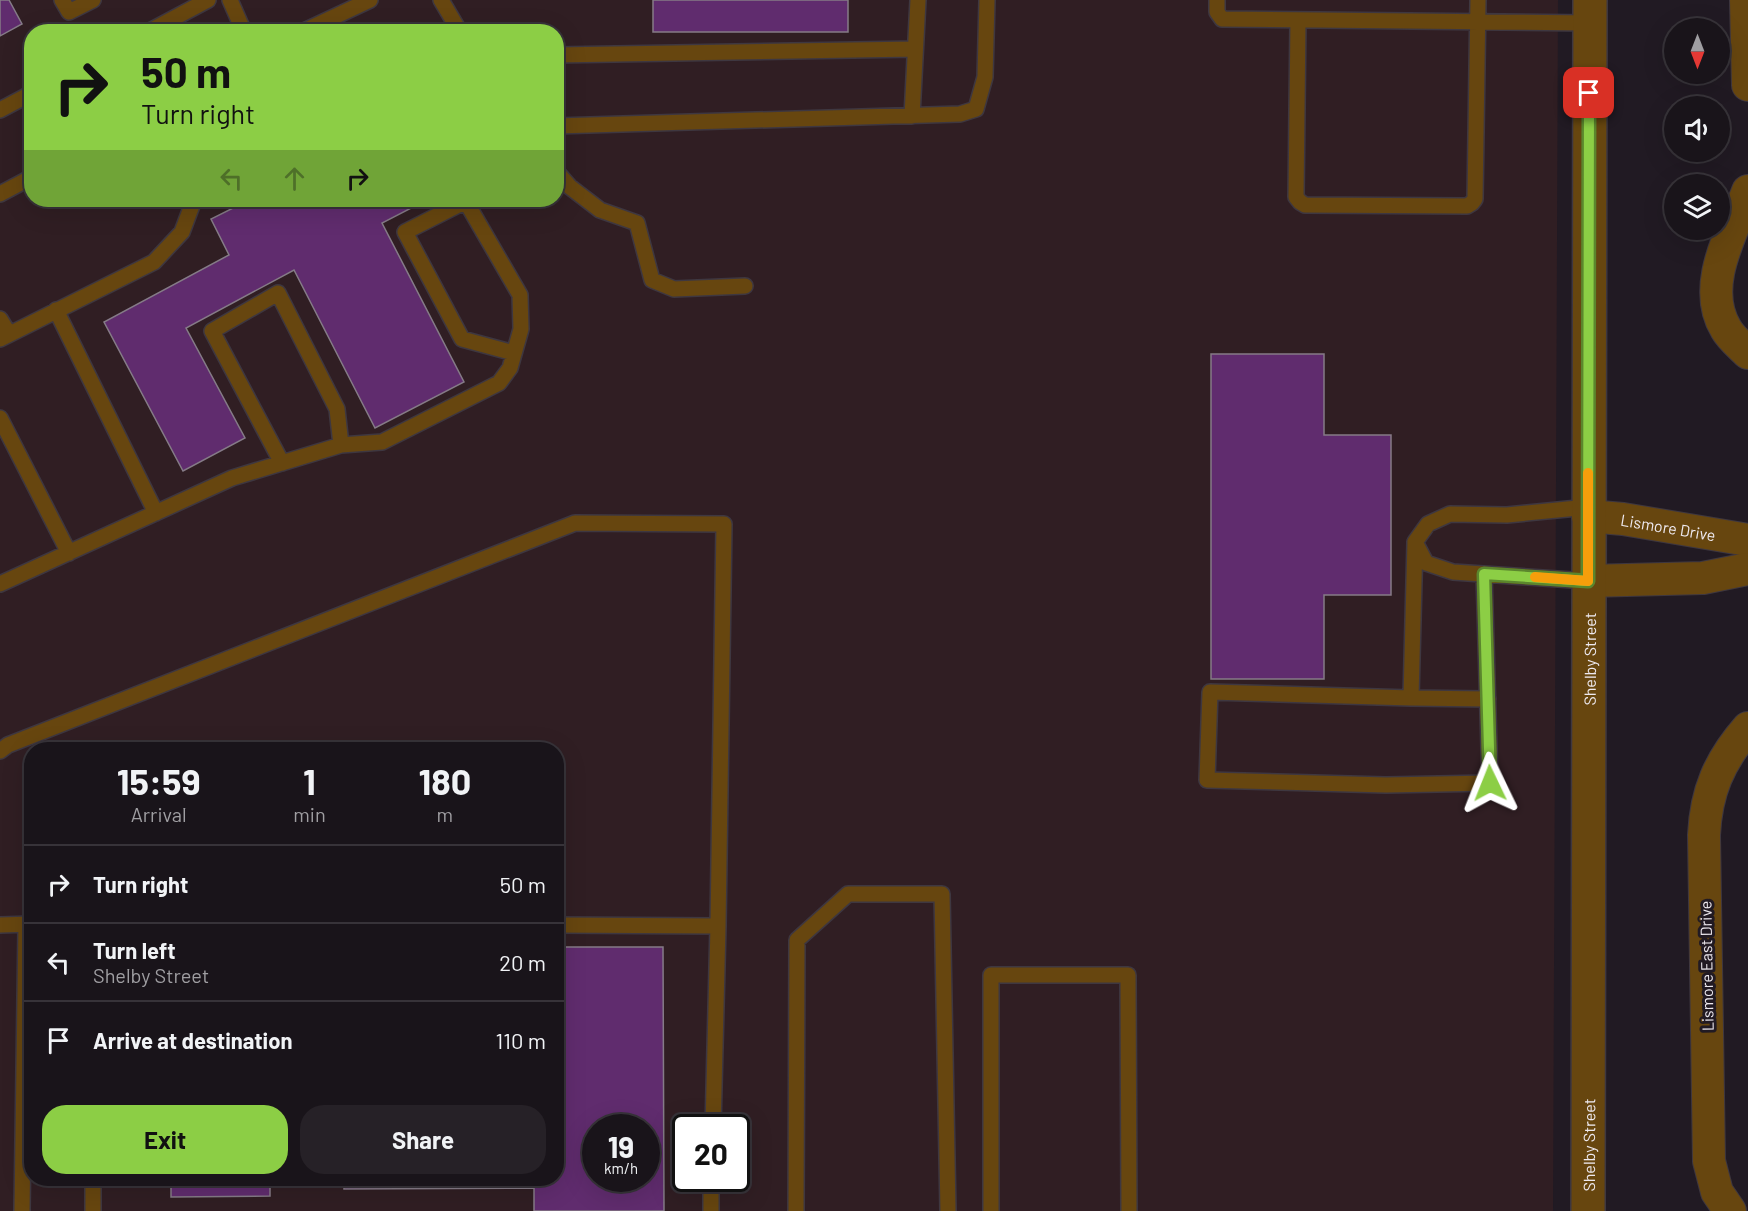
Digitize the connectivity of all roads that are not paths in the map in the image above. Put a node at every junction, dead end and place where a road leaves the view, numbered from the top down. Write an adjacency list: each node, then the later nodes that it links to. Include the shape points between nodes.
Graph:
1 (62, 0): 2 (lane, via 69,12)
2 (93, 0)
3 (208, 0): 15 (lane)
4 (230, 0): 16 (lane)
5 (370, 0): 17 (lane)
6 (441, 0): 18 (lane)
7 (918, 0): 19 (lane)
8 (987, 0): 24 (lane, via 985,77 976,109 960,114)
9 (1217, 0): 13 (lane, via 1217,12 1222,19)
10 (1478, 0): 14 (lane)
11 (1746, 0): 21 (street)
12 (1589, 12): 14 (lane); 42 (street, Shelby Street)
13 (1298, 20): 14 (lane); 14 (lane, via 1296,197 1305,205 1472,203)
14 (1478, 22)
15 (163, 24)
16 (240, 24)
17 (319, 24)
18 (455, 24)
19 (915, 49): 20 (lane); 24 (lane)
20 (564, 55)
21 (1748, 85)
22 (24, 97): 23 (lane)
23 (0, 110)
24 (912, 116): 25 (lane)
25 (564, 126)
26 (564, 180): 33 (lane, via 600,210 637,223 652,280 674,289)
27 (24, 181): 29 (lane)
28 (1748, 191): 37 (street, via 1715,286 1716,304 1725,328)
29 (0, 194)
30 (191, 207): 34 (lane, via 182,232 154,261)
31 (452, 207): 38 (lane, via 405,232 462,339)
32 (469, 207): 38 (lane, via 520,296 521,329)
33 (745, 286)
34 (56, 310): 36 (lane); 43 (lane)
35 (0, 319): 36 (lane)
36 (4, 337)
37 (1748, 352)
38 (514, 354): 40 (lane, via 499,384 382,442)
39 (0, 418): 46 (lane)
40 (341, 445): 41 (lane); 41 (lane, via 337,409 278,293 212,331)
41 (282, 463): 43 (lane, via 232,478)
42 (1588, 512): 44 (street, Lismore Drive); 45 (lane, via 1450,514 1428,524); 49 (street, Shelby Street)
43 (156, 513): 46 (lane)
44 (1748, 540)
45 (1415, 542): 48 (lane, via 1426,564 1453,572); 51 (lane)
46 (69, 553): 50 (lane)
47 (1748, 569): 49 (street, via 1703,578)
48 (1484, 574): 49 (lane); 52 (lane)
49 (1588, 581): 70 (street, Shelby Street)
50 (0, 584)
51 (1411, 698): 52 (lane); 52 (lane, via 1210,692 1207,780 1386,785 1490,783)
52 (1488, 699)
53 (1748, 728): 71 (street, Lismore East Drive, via 1728,753 1715,780 1704,836 1708,1161 1717,1192)
54 (0, 751): 58 (lane, via 575,523 724,524)
55 (0, 924): 56 (lane)
56 (24, 924)
57 (564, 925): 58 (lane)
58 (718, 926): 59 (lane)
59 (713, 1114)
60 (24, 1129): 63 (lane)
61 (93, 1186): 64 (lane)
62 (711, 1192): 65 (lane)
63 (22, 1211)
64 (93, 1211)
65 (711, 1211)
66 (796, 1211): 67 (lane, via 797,940 848,894 942,894)
67 (948, 1211)
68 (991, 1211): 69 (lane, via 991,975 1128,975)
69 (1129, 1211)
70 (1588, 1211)
71 (1730, 1211)

